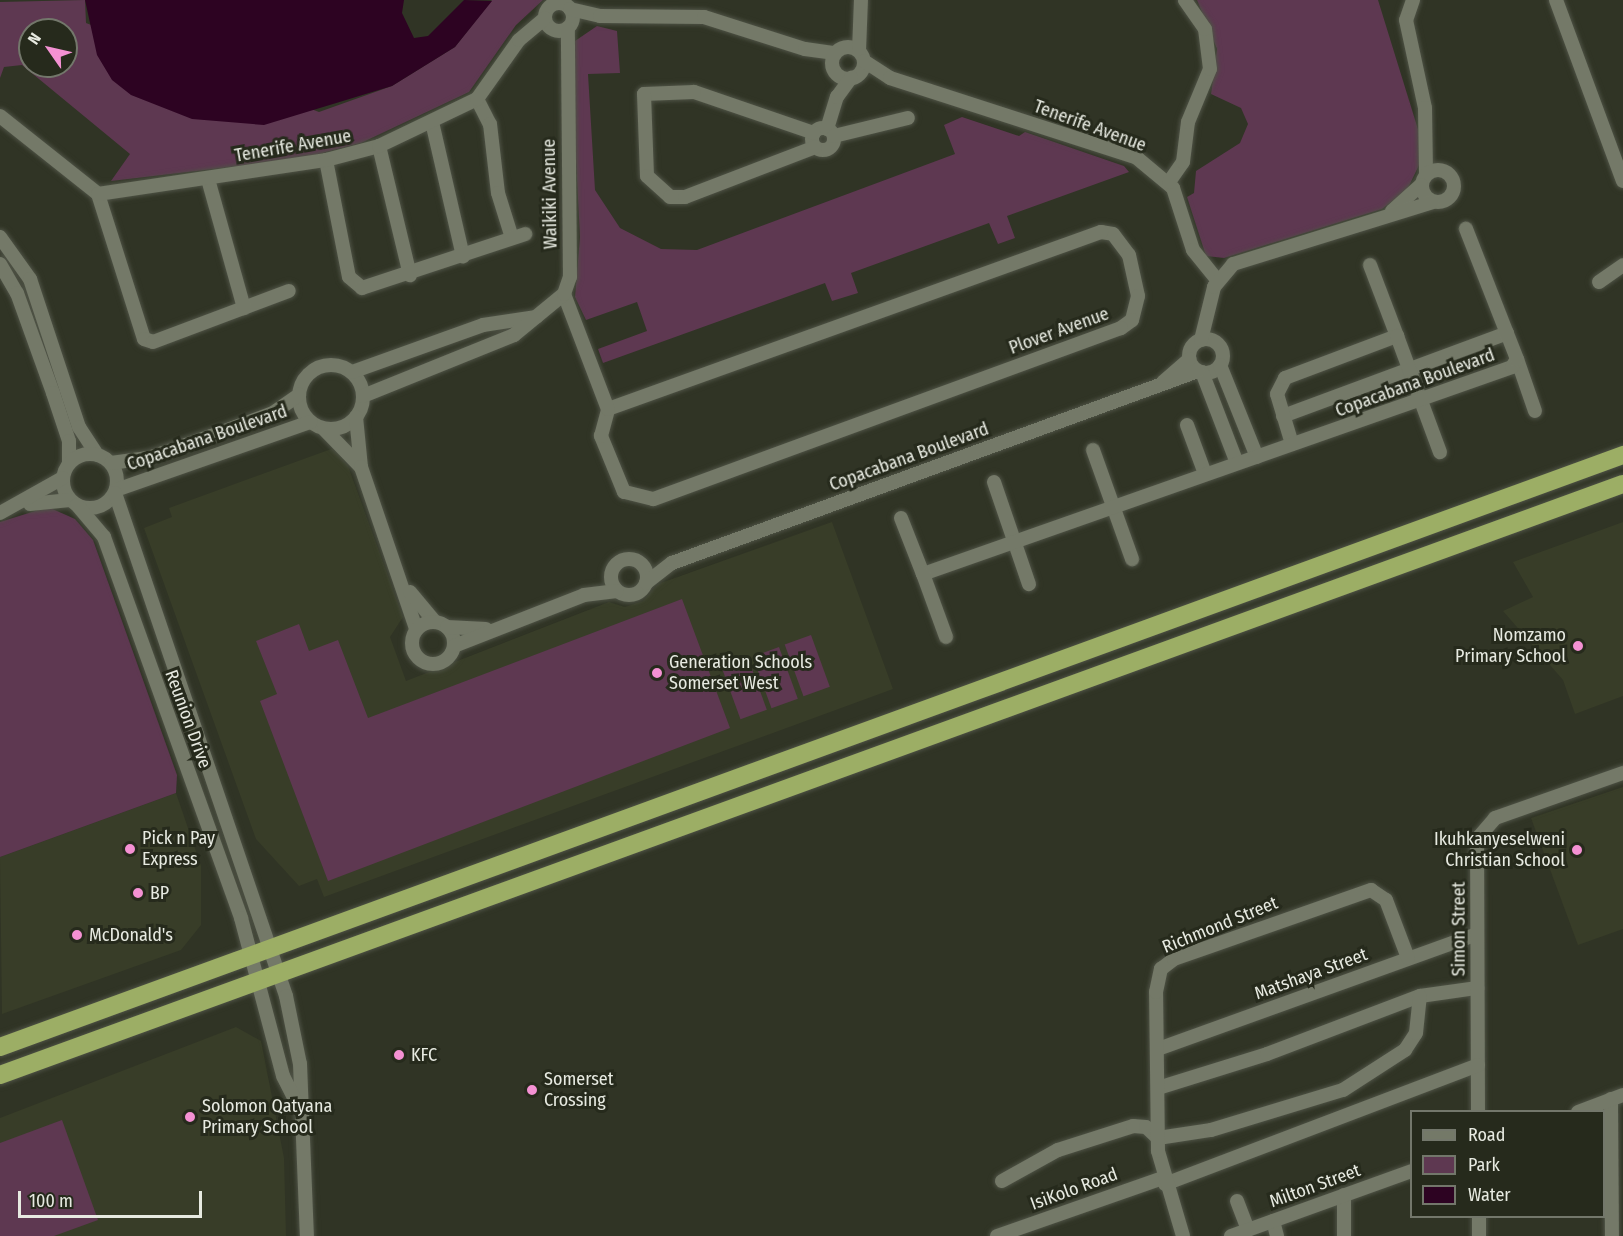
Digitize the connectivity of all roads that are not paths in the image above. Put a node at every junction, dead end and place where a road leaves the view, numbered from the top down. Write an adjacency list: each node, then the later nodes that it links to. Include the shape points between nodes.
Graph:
1 (861, 0): 6 (street)
2 (1185, 0): 26 (street, via 1205,29 1210,69 1188,122 1183,162)
3 (1413, 0): 19 (street, via 1406,20)
4 (1556, 0): 25 (street)
5 (560, 14): 7 (street, via 696,16); 14 (street, Tenerife Avenue, via 524,35); 40 (street, Waikiki Avenue, via 565,56 570,277)
6 (858, 22): 8 (street); 9 (street)
7 (805, 49): 8 (street); 10 (street)
8 (839, 50): 9 (street, Tenerife Avenue); 10 (street)
9 (861, 56): 11 (street); 12 (street, Tenerife Avenue)
10 (835, 71): 11 (street, Tenerife Avenue); 13 (street)
11 (854, 77): 12 (street, Tenerife Avenue); 13 (street)
12 (890, 78): 26 (street, Tenerife Avenue, via 1137,159)
13 (837, 97): 18 (street)
14 (477, 99): 17 (street, Tenerife Avenue); 32 (street, via 490,124 498,193 519,236)
15 (0, 116): 27 (street)
16 (908, 118): 18 (street)
17 (432, 122): 20 (street, Tenerife Avenue); 32 (street)
18 (822, 136): 18 (street, via 685,197 670,197 647,176 644,94 694,92)
19 (1429, 141): 22 (street); 24 (street)
20 (379, 146): 21 (street, Tenerife Avenue); 36 (street)
21 (326, 160): 23 (street, Tenerife Avenue); 36 (street, via 349,277 355,285 373,288)
22 (1444, 170): 24 (street); 28 (street, via 1453,191)
23 (208, 179): 27 (street, Tenerife Avenue); 41 (street)
24 (1424, 180): 28 (street); 29 (street)
25 (1623, 181)
26 (1168, 182): 37 (street, Tenerife Avenue, via 1184,212 1193,250)
27 (98, 194): 41 (street, via 144,339 153,342)
28 (1433, 202): 29 (street)
29 (1388, 214): 37 (street, via 1233,264)
30 (1466, 229): 44 (street, Copacabana Boulevard)
31 (0, 237): 66 (street, via 30,279 79,427)
32 (463, 256): 36 (street)
33 (0, 264): 69 (street, via 16,293 53,393 69,441)
34 (1370, 265): 45 (street)
35 (1623, 265): 38 (street)
36 (410, 275)
37 (1217, 280): 42 (street)
38 (1599, 282)
39 (289, 291): 41 (street)
40 (564, 294): 43 (street); 56 (street)
41 (244, 308)
42 (1208, 313): 46 (street); 47 (street)
43 (538, 317): 52 (street, via 483,325); 54 (street, via 514,335)
44 (1507, 333): 48 (street, Copacabana Boulevard); 51 (street)
45 (1397, 336): 51 (street); 58 (street, via 1285,378 1276,394)
46 (1201, 340): 47 (street); 50 (street)
47 (1218, 344): 49 (street)
48 (1517, 359): 55 (street, Copacabana Boulevard, via 1512,367); 57 (street)
49 (1220, 365): 50 (street); 68 (street)
50 (1197, 367): 71 (street); 85 (street, Copacabana Boulevard, via 1159,386)
51 (1409, 368): 55 (street); 58 (street)
52 (352, 372): 53 (street, via 321,367 304,379); 54 (street)
53 (299, 395): 60 (street); 70 (street, Copacabana Boulevard, via 273,413 211,436 148,458)
54 (363, 396): 59 (street)
55 (1421, 400): 63 (street, Copacabana Boulevard); 65 (street)
56 (608, 408): 56 (street, Plover Avenue, via 601,436 624,492 652,499 1120,328 1132,320 1138,296 1129,255 1113,234 1085,236)
57 (1535, 411)
58 (1283, 416): 63 (street)
59 (356, 417): 62 (street, via 345,427); 72 (street)
60 (310, 422): 62 (street); 77 (street, Copacabana Boulevard)
61 (1187, 425): 73 (street)
62 (324, 429): 72 (street)
63 (1292, 444): 68 (street, Copacabana Boulevard)
64 (1093, 450): 79 (street)
65 (1440, 452)
66 (97, 455): 69 (street); 70 (street)
67 (1623, 455): 100 (highway)
68 (1257, 457): 71 (street, Copacabana Boulevard)
69 (69, 463): 74 (street)
70 (111, 463): 77 (street)
71 (1237, 463): 73 (street, Copacabana Boulevard)
72 (362, 467): 90 (street)
73 (1204, 471): 79 (street, Copacabana Boulevard)
74 (63, 478): 78 (street); 80 (street)
75 (994, 482): 82 (street)
76 (1623, 484): 103 (highway)
77 (116, 491): 78 (street, via 101,507); 100 (street, Reunion Drive)
78 (73, 502): 80 (street); 101 (street, Reunion Drive, via 104,537)
79 (1114, 504): 82 (street, Copacabana Boulevard); 83 (street)
80 (0, 513)
81 (901, 518): 86 (street)
82 (1016, 539): 86 (street, Copacabana Boulevard); 89 (street)
83 (1132, 559)
84 (641, 563): 85 (street, Copacabana Boulevard); 87 (street, via 623,560); 88 (street)
85 (672, 563): 88 (street, Copacabana Boulevard)
86 (923, 574): 96 (street)
87 (611, 575): 91 (street); 92 (street)
88 (646, 584): 91 (street, via 634,595)
89 (1029, 584)
90 (407, 588): 93 (street); 94 (street)
91 (617, 591): 92 (street)
92 (584, 595): 95 (street)
93 (441, 624): 94 (street); 95 (street); 97 (street)
94 (416, 629): 97 (street, via 413,649 421,660 441,662)
95 (489, 629): 97 (street)
96 (946, 637)
97 (453, 646)
98 (1623, 773): 99 (street, Simon Street, via 1495,818 1482,828)
99 (1477, 934): 102 (street, Matshaya Street); 105 (street, Simon Street)
100 (271, 947): 101 (highway); 103 (street, Reunion Drive)
101 (252, 954): 104 (street, Reunion Drive); 107 (highway)
102 (1408, 958): 108 (street, Matshaya Street); 108 (street, Richmond Street, via 1386,900 1371,890 1351,895 1167,962 1156,992)
103 (280, 974): 104 (highway); 115 (street, Reunion Drive, via 300,1064)
104 (260, 981): 110 (highway); 115 (street, Reunion Drive, via 283,1076)
105 (1478, 988): 106 (street); 109 (street, Simon Street)
106 (1420, 996): 111 (street, via 1267,1054); 116 (street, via 1412,1042 1362,1080 1310,1102 1211,1130)
107 (0, 1047)
108 (1158, 1049): 111 (street, Richmond Street)
109 (1478, 1065): 113 (street, Simon Street); 119 (street, IsiKolo Road)
110 (0, 1075)
111 (1158, 1088): 116 (street, Richmond Street)
112 (1617, 1097): 114 (street); 132 (street)
113 (1478, 1110)
114 (1583, 1110)
115 (302, 1114): 125 (street, Reunion Drive)
116 (1158, 1138): 118 (street, via 1146,1127 1133,1126 1058,1150); 119 (street, Richmond Street)
117 (1410, 1172): 120 (street, Milton Street)
118 (1002, 1181)
119 (1164, 1181): 126 (street, IsiKolo Road); 127 (street, Richmond Street)
120 (1344, 1195): 123 (street, Milton Street); 130 (street)
121 (1237, 1201): 124 (street)
122 (1479, 1218): 131 (street)
123 (1273, 1221): 124 (street, Milton Street); 129 (street)
124 (1248, 1230): 128 (street, Milton Street)
125 (307, 1236)
126 (997, 1236)
127 (1183, 1236)
128 (1231, 1236)
129 (1277, 1236)
130 (1344, 1236)
131 (1479, 1236)
132 (1612, 1236)

